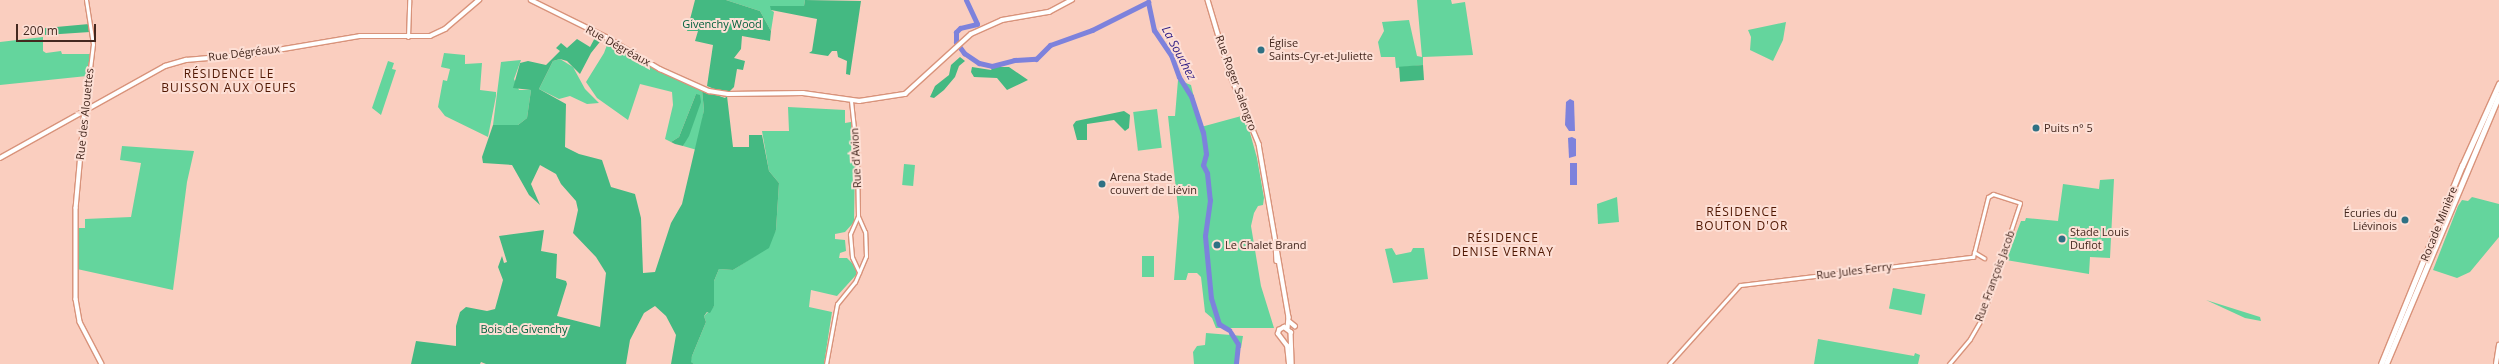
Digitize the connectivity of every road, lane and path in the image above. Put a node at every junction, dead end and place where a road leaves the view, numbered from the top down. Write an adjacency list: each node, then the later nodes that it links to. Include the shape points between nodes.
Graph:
1 (86, 0): 11 (street, Rue des Alouettes, via 93,44)
2 (409, 0): 7 (street)
3 (479, 0): 7 (main road, Rue Dégréaux, via 438,34)
4 (531, 0): 10 (main road, Rue Dégréaux, via 606,37 660,69 706,90 726,94 802,93)
5 (1072, 0): 10 (main road, Rue Dégréaux, via 1043,14 1002,20 959,43 905,94)
6 (1207, 0): 16 (main road, Rue Roger Salengro, via 1230,74 1248,113 1262,158)
7 (408, 37): 11 (main road, Rue Dégréaux, via 360,36 254,54 183,61 155,70)
8 (2499, 84): 22 (highway, Rocade Minière, via 2462,166)
9 (2499, 95): 22 (highway, Rocade Minière)
10 (851, 101): 13 (street, Rue d'Avion, via 857,156)
11 (85, 110): 12 (main road, Rue Dégréaux); 30 (main road, Rue des Alouettes, via 75,228 77,307 80,322)
12 (0, 158)
13 (858, 216): 14 (street, Rue d'Avion); 15 (street, Rue d'Avion)
14 (861, 227): 15 (street); 19 (street, Rue d'Avion, via 865,232 866,256)
15 (854, 228): 20 (street, Rue d'Avion, via 850,234 852,257)
16 (1276, 244): 24 (main road); 26 (main road)
17 (1974, 252): 18 (street); 34 (street, Rue Jules Ferry, via 1973,257 1736,287); 35 (street, Rue François Jacob, via 1988,197 1994,194 2020,203 1982,318 1970,339)
18 (1984, 258)
19 (863, 260): 20 (street); 21 (street, Rue d'Avion)
20 (855, 261): 21 (street, Rue d'Avion)
21 (859, 273): 31 (street, Rue d'Avion, via 837,304)
22 (2416, 289): 23 (highway, Rocade Minière)
23 (2411, 300): 36 (highway, Rocade Minière); 37 (highway, Rocade Minière)
24 (1289, 321): 25 (main road); 26 (main road)
25 (1295, 326)
26 (1286, 328): 27 (main road); 28 (main road, via 1280,329 1278,334)
27 (1290, 338): 28 (main road); 33 (main road)
28 (1284, 341): 32 (main road, via 1288,348)
29 (2499, 345): 38 (main road)
30 (102, 364)
31 (826, 364)
32 (1288, 364)
33 (1292, 364)
34 (1669, 364)
35 (1949, 364)
36 (2381, 364)
37 (2386, 364)
38 (2496, 364)

